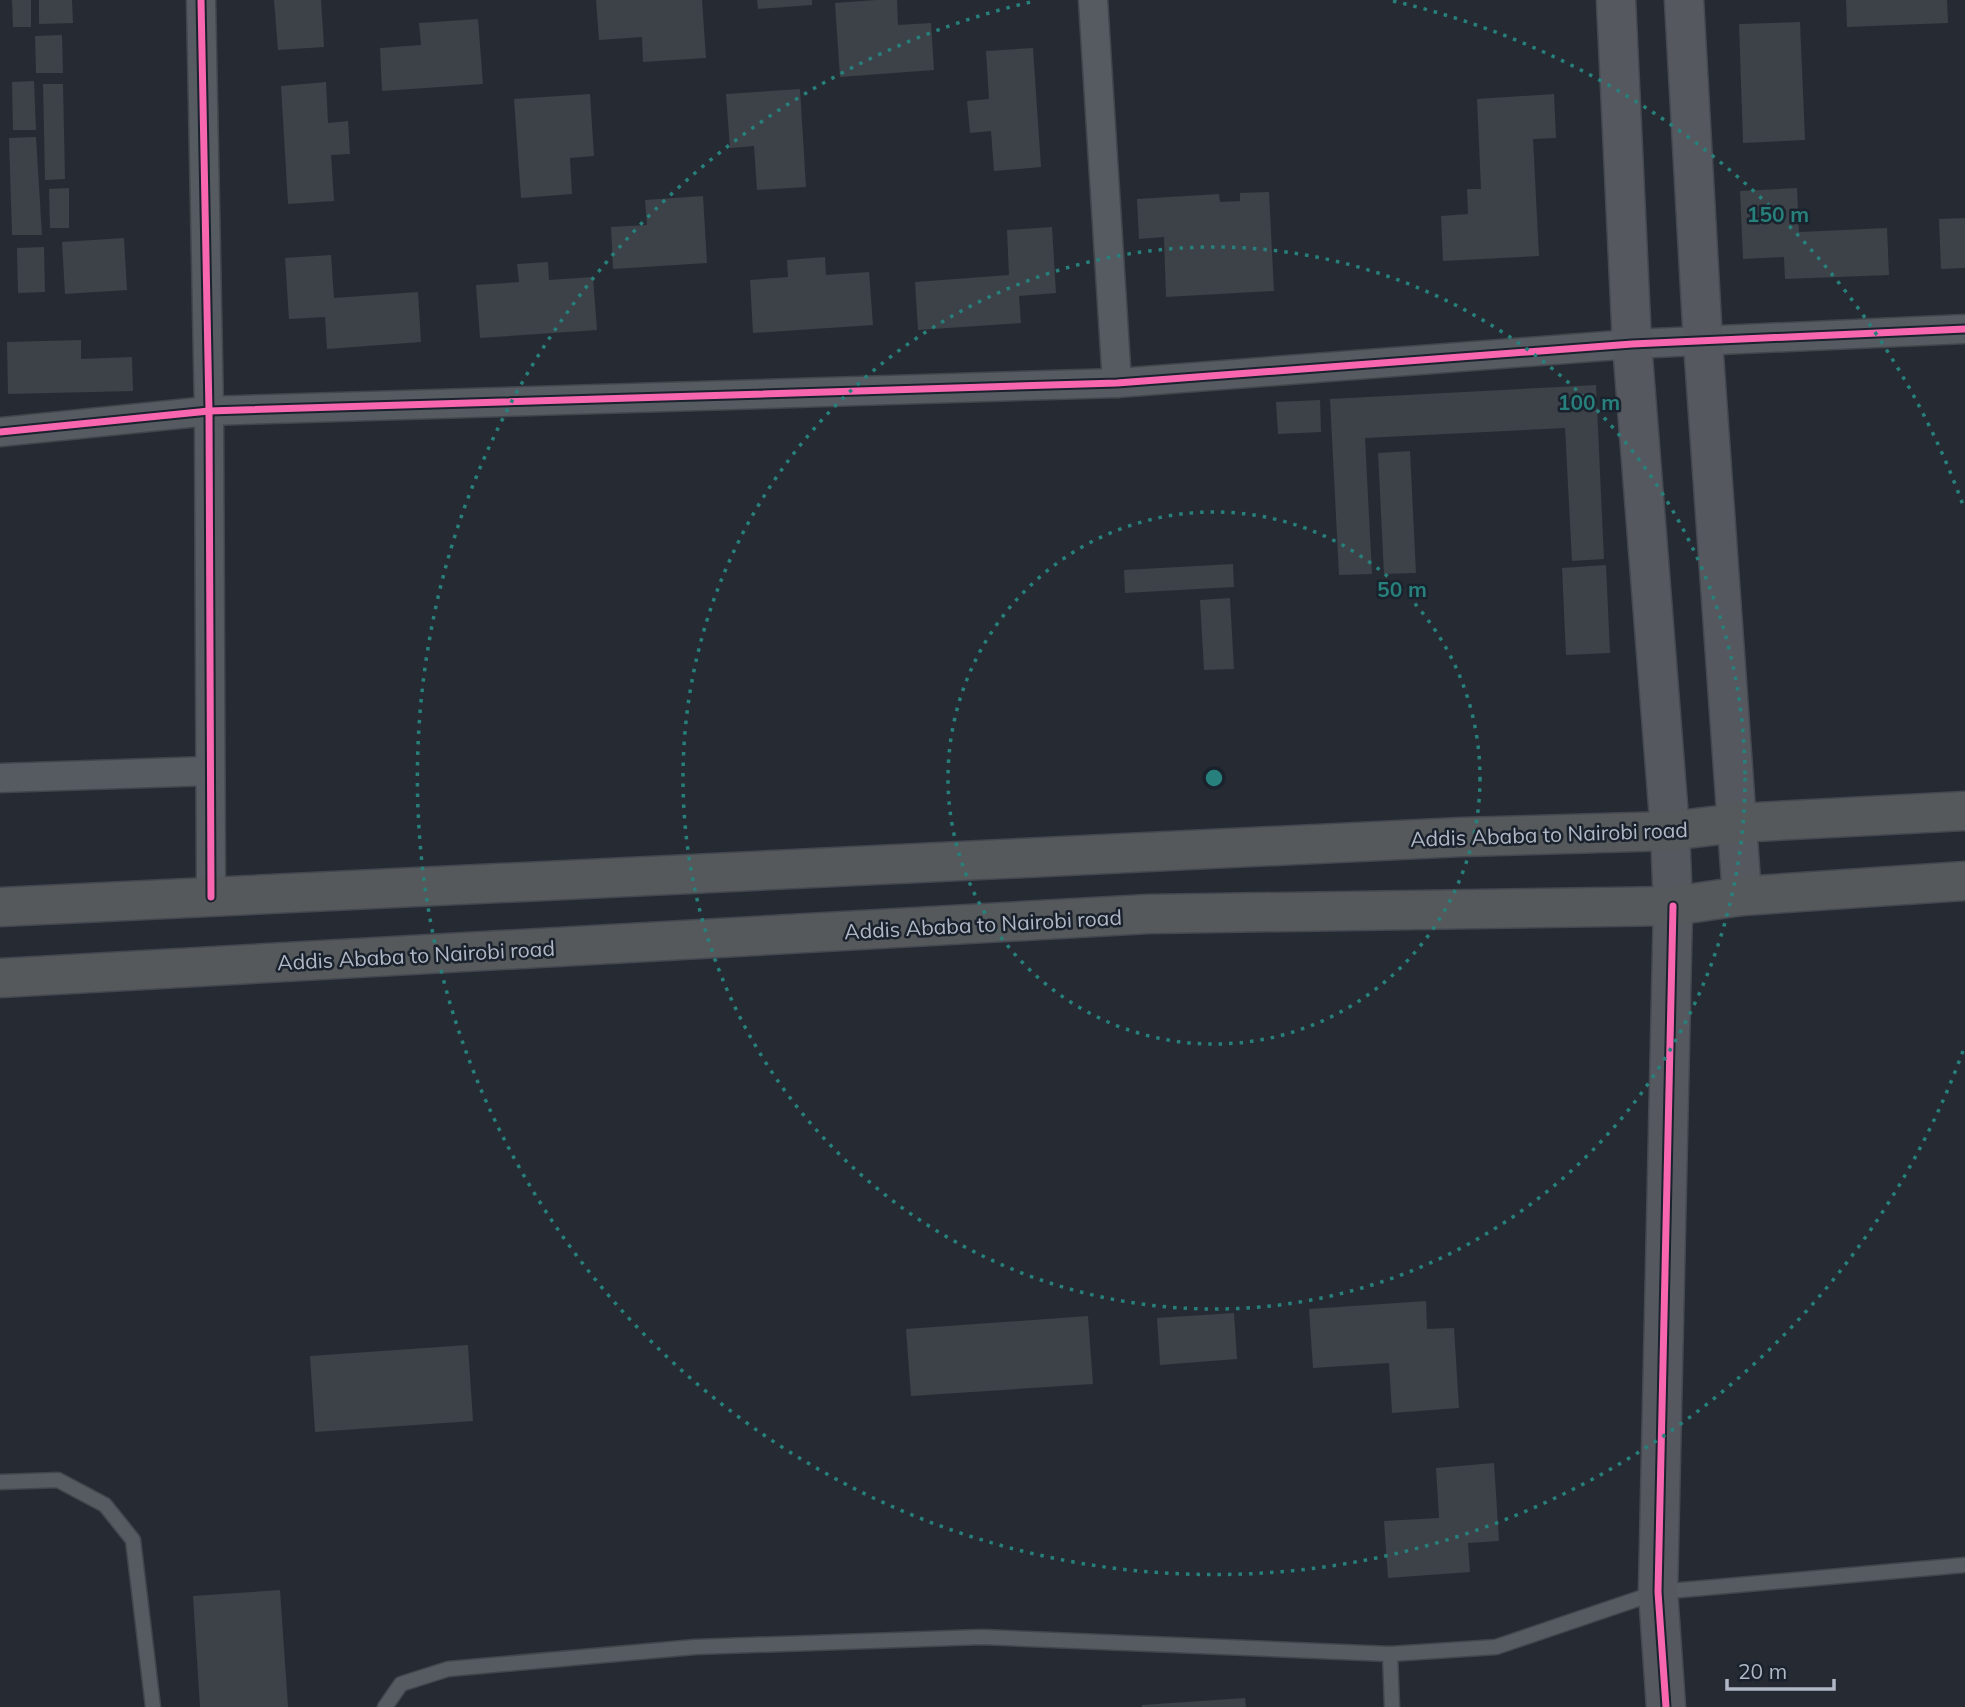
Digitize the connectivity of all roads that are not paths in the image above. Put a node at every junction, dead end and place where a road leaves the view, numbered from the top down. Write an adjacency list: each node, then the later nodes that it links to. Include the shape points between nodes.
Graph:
1 (201, 0): 9 (street)
2 (1093, 0): 8 (street)
3 (1616, 0): 7 (main road)
4 (1684, 0): 6 (main road)
5 (1965, 329): 6 (street)
6 (1703, 342): 7 (street); 14 (main road)
7 (1632, 344): 8 (street); 15 (main road)
8 (1117, 383): 9 (street)
9 (209, 411): 10 (street); 11 (street)
10 (0, 432)
11 (210, 771): 12 (street); 18 (street)
12 (0, 778)
13 (1965, 811): 14 (highway, Addis Ababa to Nairobi road)
14 (1737, 823): 15 (highway, Addis Ababa to Nairobi road); 17 (main road)
15 (1670, 831): 18 (highway, Addis Ababa to Nairobi road); 19 (main road)
16 (1965, 881): 17 (highway, Addis Ababa to Nairobi road)
17 (1742, 896): 19 (highway, Addis Ababa to Nairobi road)
18 (211, 897): 20 (highway, Addis Ababa to Nairobi road)
19 (1672, 906): 21 (highway, Addis Ababa to Nairobi road, via 1149,914); 24 (main road)
20 (0, 907)
21 (0, 978)
22 (0, 1482): 26 (lane, via 58,1480 106,1505 133,1540)
23 (1965, 1565): 24 (lane)
24 (1658, 1592): 25 (lane, via 1496,1647); 29 (main road)
25 (1390, 1654): 27 (lane, via 982,1637 695,1647 448,1669 401,1684); 28 (lane)
26 (153, 1707)
27 (385, 1707)
28 (1392, 1707)
29 (1666, 1707)

